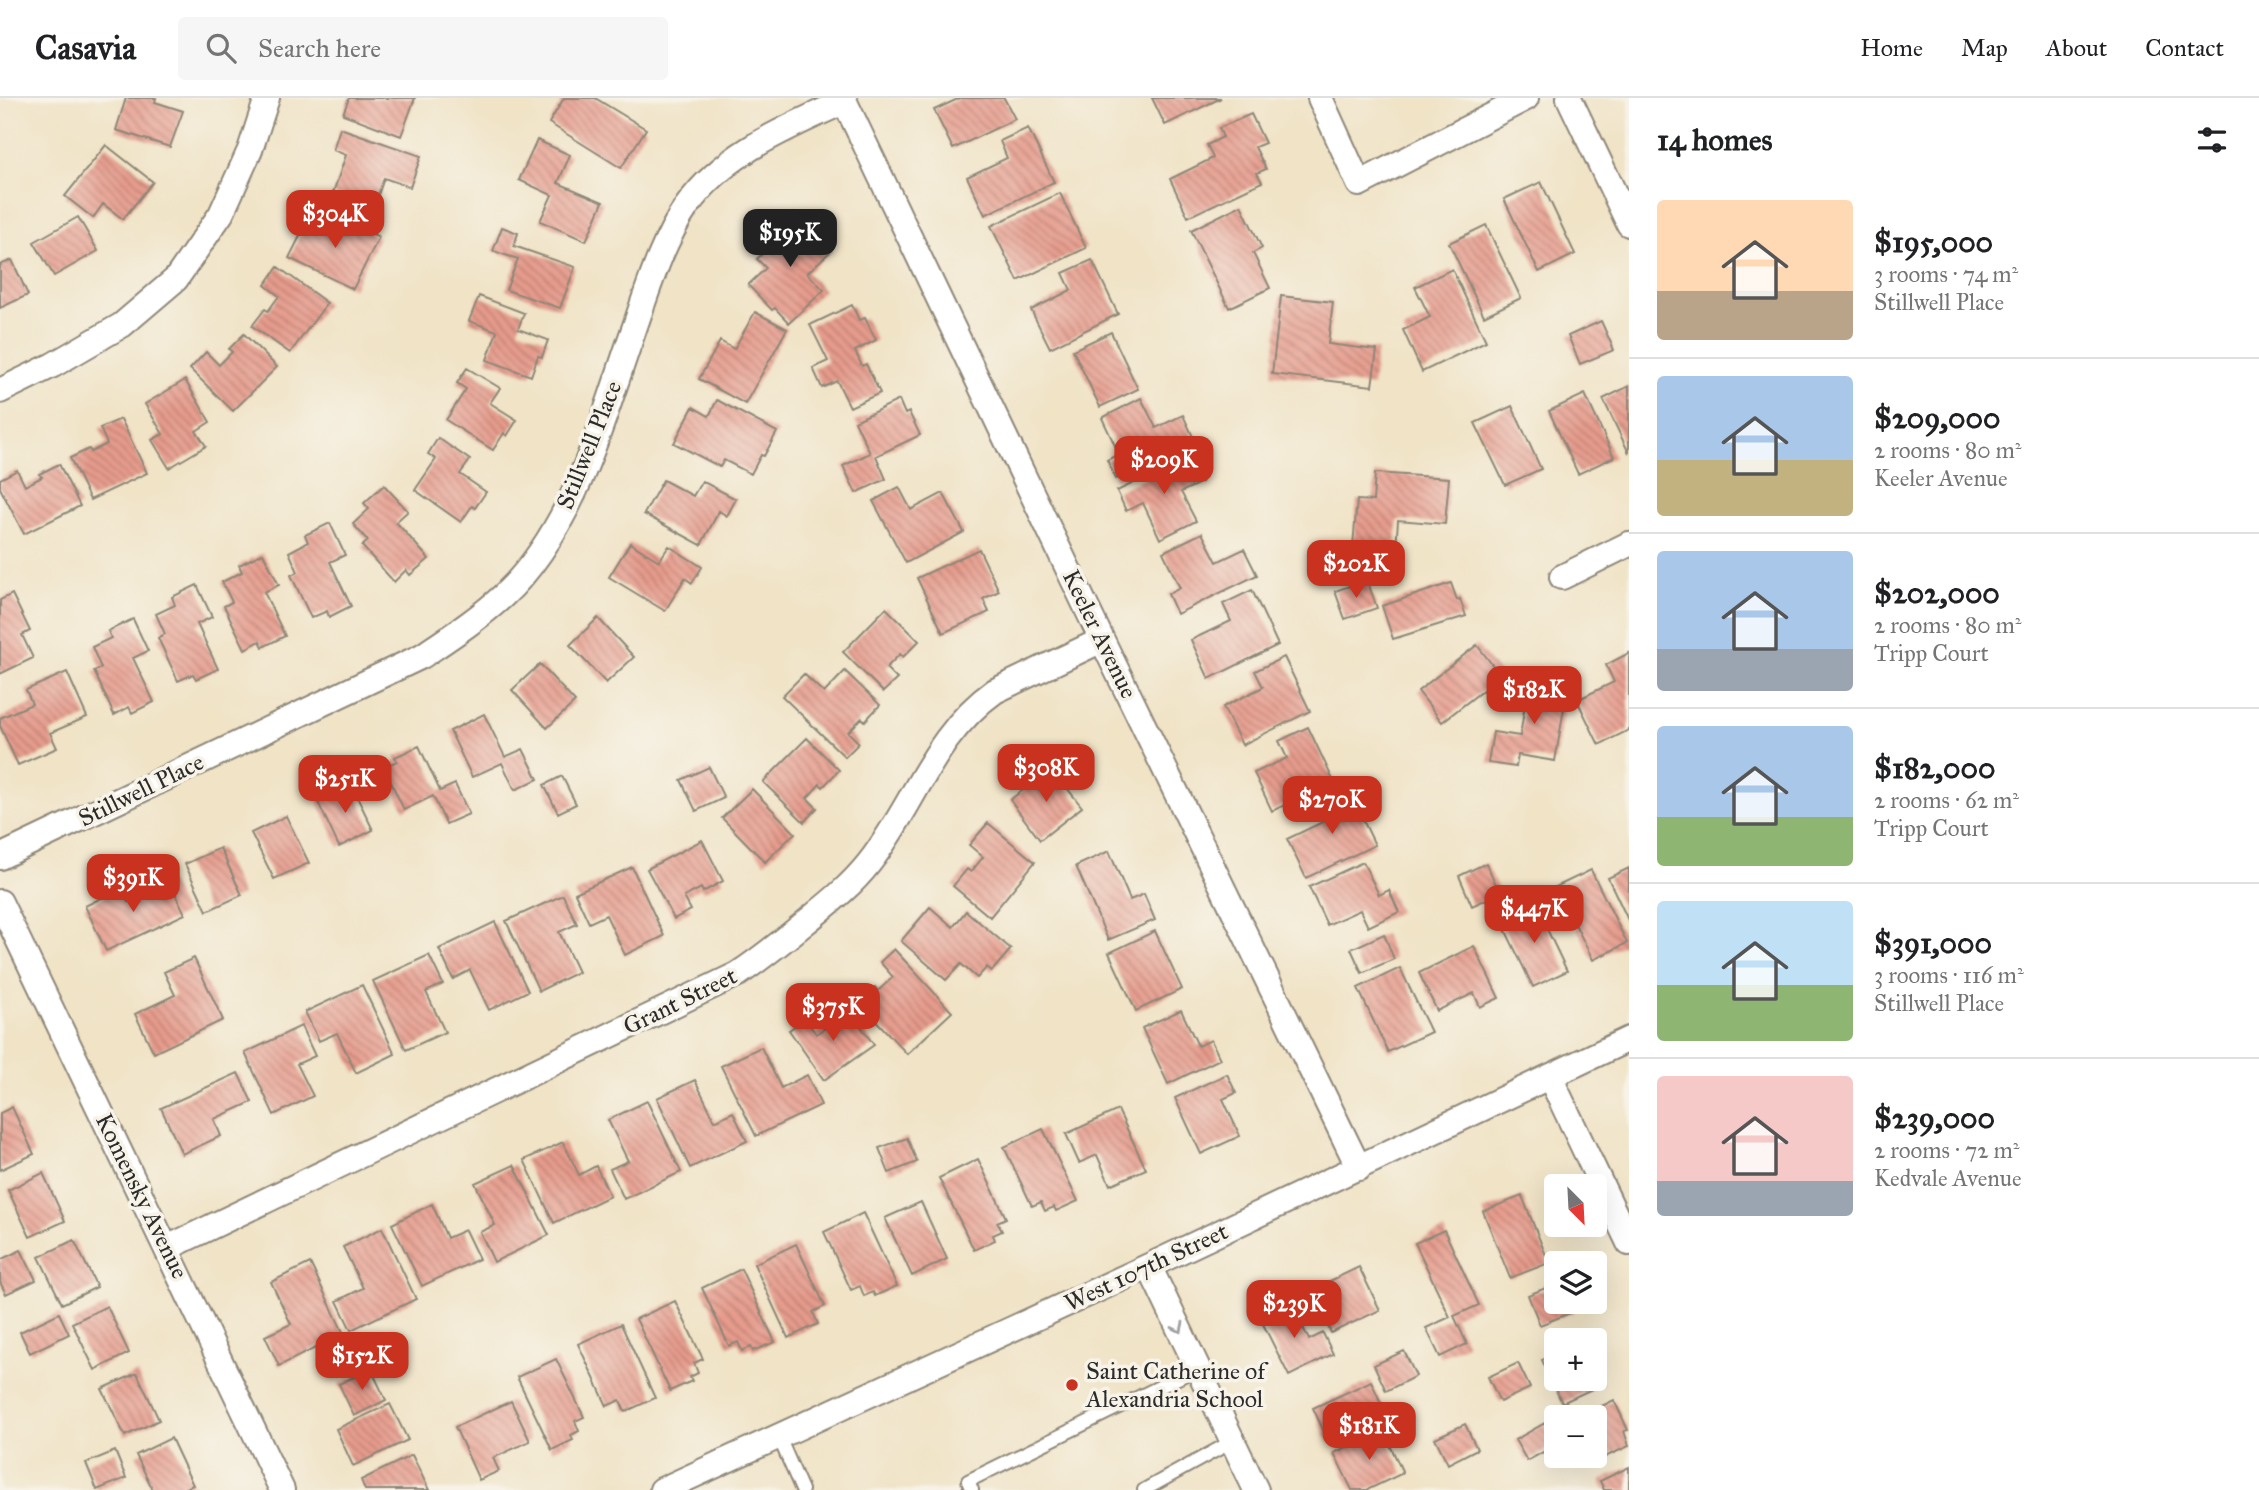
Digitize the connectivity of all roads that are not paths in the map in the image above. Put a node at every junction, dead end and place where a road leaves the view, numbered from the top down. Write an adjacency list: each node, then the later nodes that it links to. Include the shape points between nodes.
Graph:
1 (267, 98): 7 (street, via 221,214 176,279 122,325)
2 (1320, 98): 3 (street, via 1359,184)
3 (1526, 98)
4 (1569, 98): 6 (street)
5 (844, 100): 10 (street, Keeler Avenue); 11 (street, Stillwell Place, via 750,148 717,173 688,204 664,245 583,472 535,559 504,595 422,656)
6 (1629, 224)
7 (0, 391)
8 (1629, 544): 9 (street)
9 (1562, 576)
10 (1102, 639): 15 (street, Keeler Avenue); 17 (street, Grant Street, via 981,702 940,748 869,864 844,891 759,961)
11 (0, 858)
12 (0, 902): 17 (street, Komensky Avenue)
13 (1629, 1039): 14 (street, West 107th Street)
14 (1550, 1077): 15 (street, West 107th Street); 16 (street)
15 (1359, 1168): 18 (street, West 107th Street)
16 (1629, 1243)
17 (167, 1248): 22 (street, Komensky Avenue)
18 (1149, 1266): 19 (street, one-way to 19); 20 (street, West 107th Street)
19 (1198, 1368): 21 (street); 25 (lane, via 968,1481)
20 (779, 1435): 23 (street, West 107th Street); 24 (lane)
21 (1233, 1441): 26 (lane); 27 (street)
22 (282, 1490)
23 (662, 1490)
24 (803, 1490)
25 (972, 1490)
26 (1144, 1490)
27 (1256, 1490)

